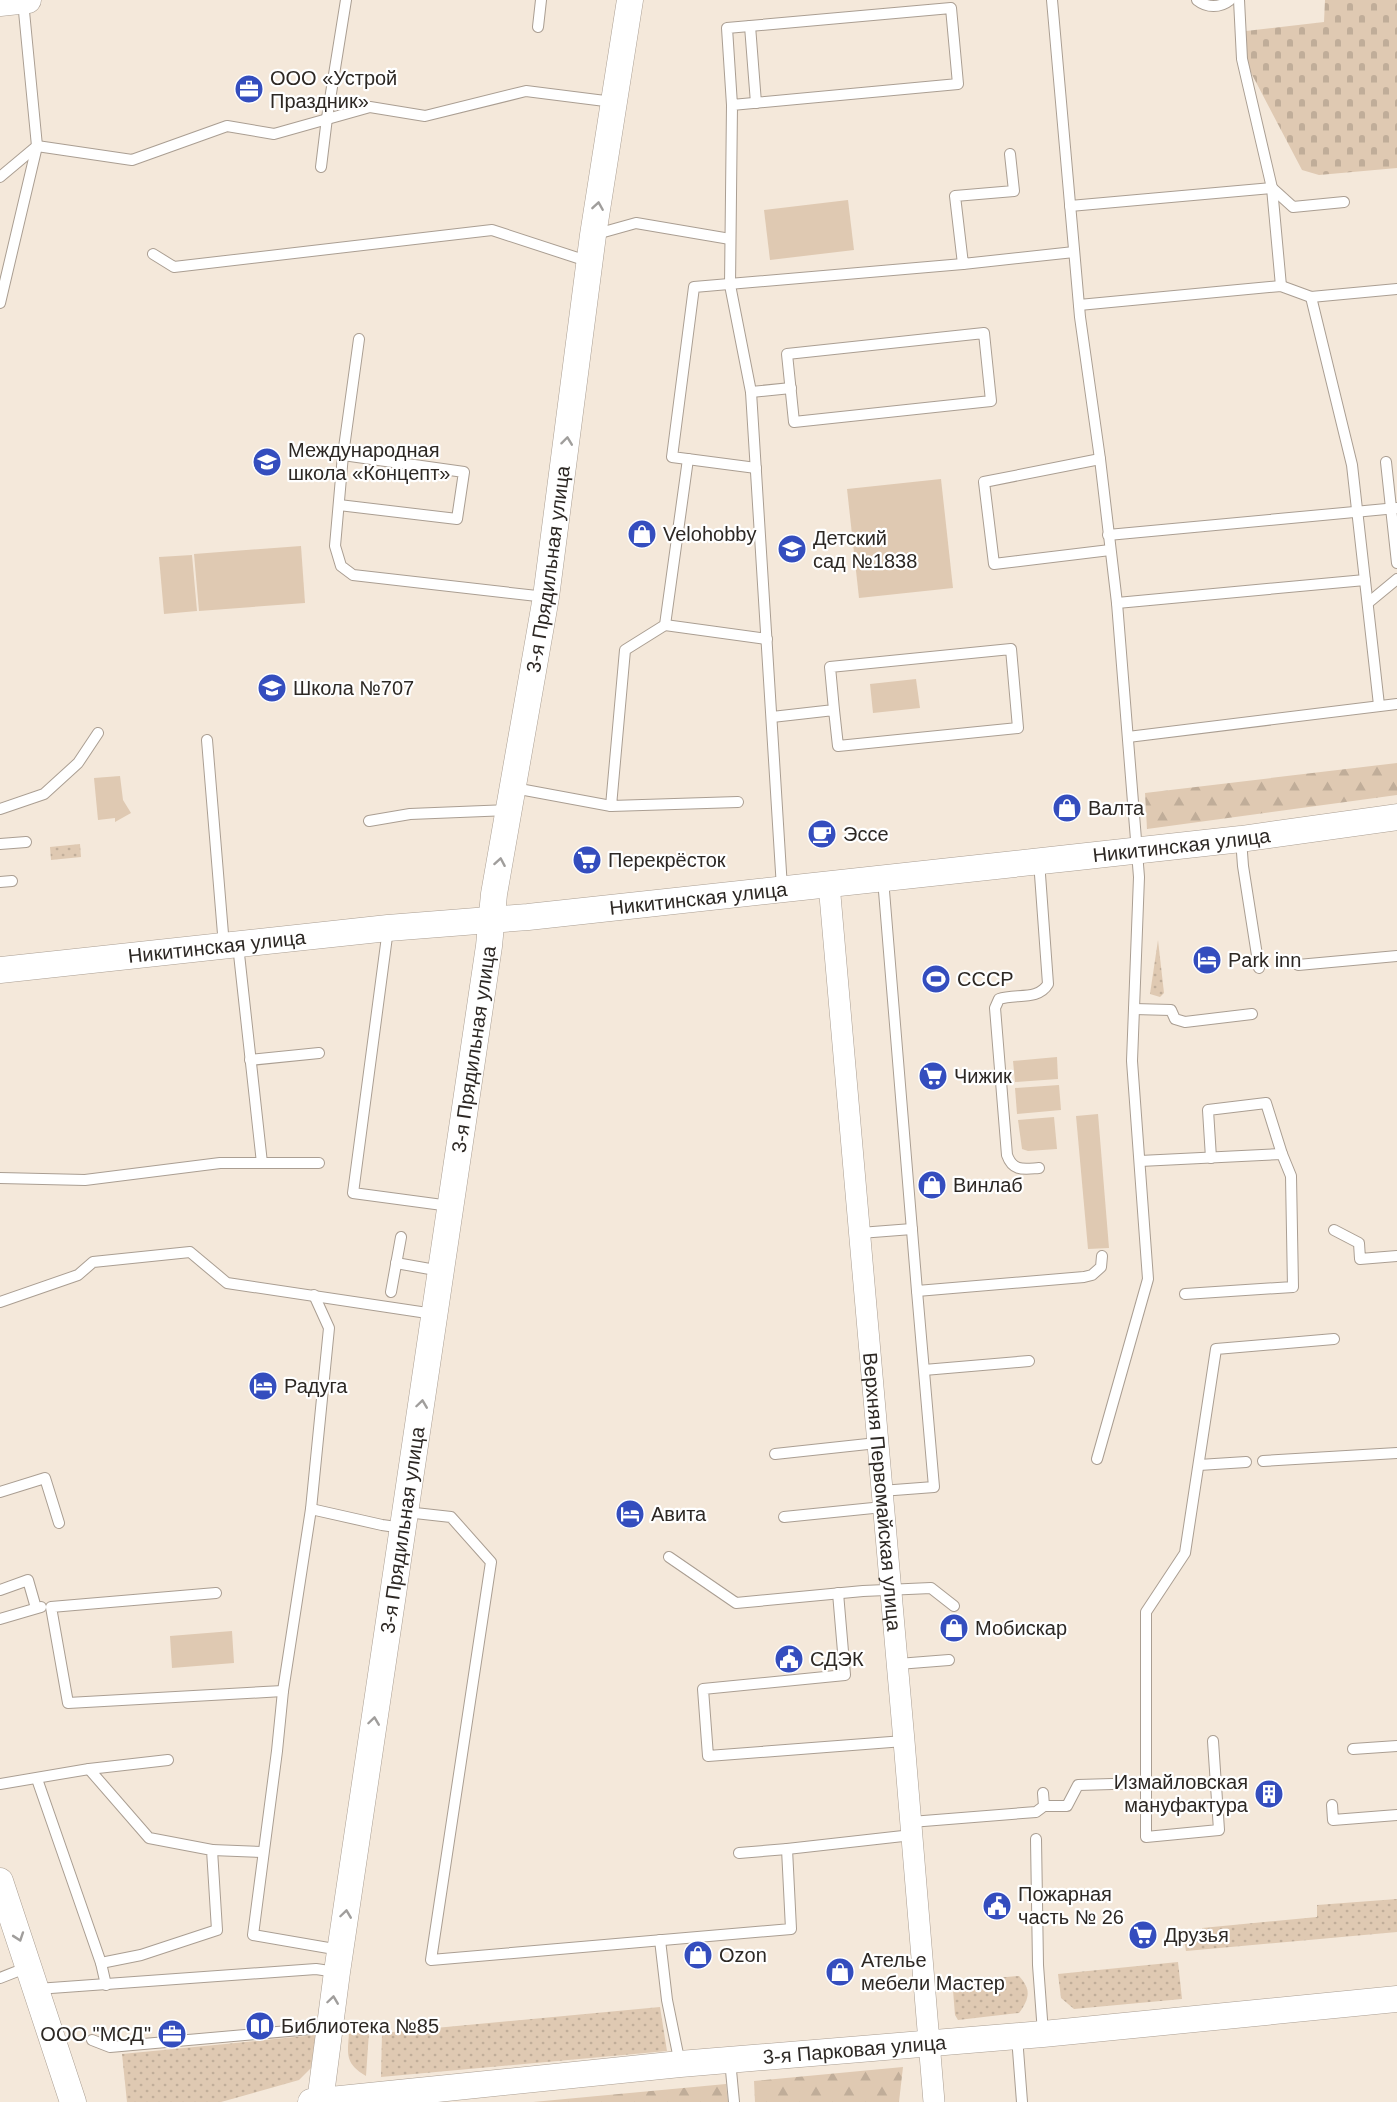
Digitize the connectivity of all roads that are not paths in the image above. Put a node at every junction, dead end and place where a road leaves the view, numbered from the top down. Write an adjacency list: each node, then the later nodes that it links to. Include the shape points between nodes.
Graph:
1 (346, 0): 16 (lane)
2 (541, 0): 12 (lane)
3 (630, 0): 13 (street, 3-я Прядильная улица)
4 (1052, 0): 23 (lane)
5 (1197, 0): 9 (lane)
6 (1230, 0): 9 (lane)
7 (1239, 0): 10 (lane)
8 (14, 1): 17 (lane)
9 (1213, 7): 10 (lane)
10 (1239, 14): 21 (lane, via 1242,59)
11 (750, 26): 14 (lane); 14 (lane, via 951,8 958,84); 15 (lane, via 727,28)
12 (538, 27)
13 (614, 102): 16 (lane, via 526,91 425,116 370,107); 24 (street, 3-я Прядильная улица, one-way to 13)
14 (756, 103): 15 (lane)
15 (732, 105): 25 (lane)
16 (327, 118): 17 (lane, via 274,134 227,126 132,160); 19 (lane)
17 (37, 146): 20 (lane); 34 (lane)
18 (1010, 154): 29 (lane, via 1014,191 955,196)
19 (321, 167)
20 (0, 177)
21 (1272, 189): 22 (lane, via 1293,207); 23 (lane); 31 (lane)
22 (1344, 202)
23 (1070, 206): 26 (lane)
24 (593, 236): 25 (lane, via 636,224); 28 (street, 3-я Прядильная улица)
25 (730, 239): 30 (lane)
26 (1074, 252): 29 (lane); 35 (lane)
27 (153, 254): 28 (lane, via 174,267 492,230)
28 (590, 262): 52 (street, 3-я Прядильная улица, one-way to 28)
29 (963, 264): 30 (lane)
30 (730, 285): 38 (lane); 40 (lane, via 694,287 672,457)
31 (1281, 286): 33 (lane); 35 (lane)
32 (1397, 289): 33 (lane)
33 (1311, 297): 46 (lane, via 1352,465)
34 (0, 303)
35 (1079, 305): 41 (lane)
36 (359, 339): 39 (lane)
37 (791, 388): 37 (lane, via 787,354 984,333 991,401 794,422); 38 (lane)
38 (751, 392): 43 (lane)
39 (343, 455): 44 (lane); 44 (lane, via 464,472 458,519)
40 (688, 459): 43 (lane); 55 (lane)
41 (1100, 459): 47 (lane); 48 (lane, via 984,482 994,564)
42 (1386, 462): 45 (lane)
43 (756, 468): 56 (lane)
44 (339, 505): 52 (lane, via 335,546 341,566 352,575)
45 (1394, 509): 46 (lane); 49 (lane)
46 (1357, 512): 47 (lane); 51 (lane)
47 (1108, 534): 48 (lane)
48 (1110, 550): 53 (lane)
49 (1397, 563)
50 (1397, 579): 54 (lane)
51 (1365, 580): 53 (lane); 54 (lane)
52 (546, 597): 64 (street, 3-я Прядильная улица)
53 (1117, 603): 62 (lane)
54 (1368, 603): 58 (lane)
55 (665, 625): 56 (lane); 66 (lane, via 625,650)
56 (766, 639): 60 (lane)
57 (1397, 704): 58 (lane)
58 (1379, 705): 62 (lane)
59 (834, 710): 59 (lane, via 830,667 1011,649 1018,728 838,746); 60 (lane)
60 (772, 717): 79 (lane)
61 (98, 733): 67 (lane, via 78,763 44,794)
62 (1128, 737): 73 (lane)
63 (207, 740): 82 (lane)
64 (512, 799): 66 (lane); 69 (lane); 80 (street, 3-я Прядильная улица, one-way to 64, via 494,894)
65 (738, 802): 66 (lane)
66 (611, 806)
67 (0, 809)
68 (1397, 817): 70 (street, Никитинская улица)
69 (369, 821)
70 (1241, 839): 73 (street, Никитинская улица); 85 (lane)
71 (26, 842): 72 (lane)
72 (0, 844)
73 (1137, 850): 74 (street, Никитинская улица); 87 (lane)
74 (1039, 861): 75 (street, Никитинская улица); 96 (lane, via 1048,984 1033,995 999,999 995,1008 1007,1155 1018,1170)
75 (883, 878): 78 (street, Никитинская улица); 99 (lane)
76 (12, 880): 77 (lane)
77 (0, 882)
78 (829, 884): 79 (street, Никитинская улица); 101 (street, Верхняя Первомайская улица)
79 (782, 888): 80 (street, Никитинская улица)
80 (493, 920): 81 (street, Никитинская улица); 98 (street, 3-я Прядильная улица)
81 (388, 928): 82 (street, Никитинская улица); 98 (lane, via 353,1193)
82 (231, 946): 86 (street, Никитинская улица); 90 (lane)
83 (1397, 956): 84 (lane)
84 (1298, 965)
85 (1259, 968)
86 (0, 970)
87 (1134, 1009): 88 (lane, via 1171,1010 1175,1019 1185,1022); 93 (lane, via 1132,1060)
88 (1252, 1014)
89 (319, 1053): 90 (lane)
90 (250, 1060): 94 (lane)
91 (1282, 1154): 92 (lane); 92 (lane, via 1266,1103 1208,1110); 109 (lane, via 1291,1176 1293,1287)
92 (1211, 1158): 93 (lane)
93 (1140, 1161): 119 (lane, via 1148,1279)
94 (262, 1163): 95 (lane); 97 (lane, via 220,1163 85,1180)
95 (319, 1163)
96 (1039, 1168)
97 (0, 1178)
98 (451, 1206): 106 (street, 3-я Прядильная улица)
99 (912, 1229): 101 (lane); 107 (lane)
100 (1334, 1230): 104 (lane, via 1359,1243 1360,1259)
101 (860, 1233): 116 (street, Верхняя Первомайская улица)
102 (401, 1237): 105 (lane)
103 (1102, 1256): 107 (lane, via 1101,1267 1092,1275)
104 (1397, 1256)
105 (396, 1263): 106 (lane); 108 (lane)
106 (441, 1271): 112 (street, 3-я Прядильная улица)
107 (918, 1291): 115 (lane)
108 (391, 1292)
109 (1185, 1294)
110 (314, 1296): 111 (lane, via 227,1282 190,1252 93,1262 78,1275); 112 (lane); 125 (lane, via 329,1328)
111 (0, 1302)
112 (435, 1314): 127 (street, 3-я Прядильная улица, one-way to 112)
113 (1334, 1339): 122 (lane, via 1216,1349)
114 (1029, 1361): 115 (lane)
115 (924, 1370): 124 (lane, via 934,1487)
116 (878, 1443): 118 (lane); 124 (street, Верхняя Первомайская улица)
117 (1397, 1453): 120 (lane)
118 (776, 1454)
119 (1097, 1459)
120 (1263, 1461)
121 (1246, 1462): 122 (lane)
122 (1199, 1465): 148 (lane, via 1185,1553 1146,1612)
123 (0, 1492): 128 (lane, via 45,1478)
124 (882, 1499): 126 (lane); 130 (street, Верхняя Первомайская улица)
125 (311, 1509): 127 (lane, via 382,1525); 140 (lane)
126 (784, 1517)
127 (405, 1520): 161 (lane, via 451,1517 491,1562 431,1960); 162 (street, 3-я Прядильная улица, one-way to 127)
128 (59, 1523)
129 (669, 1557): 133 (lane, via 736,1603)
130 (890, 1589): 133 (lane); 134 (lane, via 931,1588); 139 (street, Верхняя Первомайская улица)
131 (0, 1590): 136 (lane, via 28,1580)
132 (216, 1593): 135 (lane)
133 (838, 1593): 142 (lane, via 845,1675 703,1689 708,1756)
134 (954, 1606)
135 (51, 1607): 136 (lane); 140 (lane, via 68,1702)
136 (36, 1608): 137 (lane)
137 (0, 1620)
138 (948, 1660): 139 (lane)
139 (898, 1664): 142 (street, Верхняя Первомайская улица)
140 (283, 1691): 158 (lane)
141 (1213, 1740): 148 (lane, via 1219,1830 1146,1837)
142 (904, 1741): 154 (street, Верхняя Первомайская улица)
143 (1397, 1746): 144 (lane)
144 (1353, 1749)
145 (168, 1760): 146 (lane)
146 (89, 1769): 147 (lane); 157 (lane, via 149,1838)
147 (37, 1779): 149 (lane); 163 (lane)
148 (1146, 1783): 152 (lane, via 1078,1785 1067,1806)
149 (0, 1784)
150 (1043, 1794): 152 (lane)
151 (1332, 1805): 153 (lane, via 1333,1820)
152 (1044, 1806): 154 (lane, via 1036,1812)
153 (1397, 1815)
154 (911, 1828): 156 (lane); 172 (street, Верхняя Первомайская улица)
155 (1036, 1839): 169 (lane)
156 (787, 1849): 159 (lane); 161 (lane, via 791,1929)
157 (212, 1850): 158 (lane); 163 (lane, via 217,1930 141,1955)
158 (263, 1852): 162 (lane, via 253,1935)
159 (739, 1853)
160 (0, 1881): 165 (street, one-way to 165)
161 (660, 1940): 174 (lane)
162 (339, 1961): 166 (lane, via 316,1969); 177 (street, 3-я Прядильная улица, one-way to 162)
163 (101, 1963): 166 (lane)
164 (0, 1978): 165 (lane)
165 (33, 1978): 166 (lane); 178 (street)
166 (106, 1985)
167 (1397, 1999): 169 (street, 3-я Парковая улица)
168 (311, 2029): 171 (lane, via 110,2047)
169 (1043, 2034): 170 (street, 3-я Парковая улица)
170 (1017, 2036): 172 (street, 3-я Парковая улица); 181 (lane)
171 (92, 2040)
172 (928, 2043): 173 (street, 3-я Парковая улица); 180 (street, Верхняя Первомайская улица)
173 (730, 2060): 174 (street, 3-я Парковая улица); 179 (lane)
174 (680, 2064): 175 (street, 3-я Парковая улица)
175 (458, 2094): 176 (street, 3-я Парковая улица)
176 (356, 2099): 177 (street, 3-я Парковая улица)
177 (317, 2101)
178 (73, 2102)
179 (734, 2102)
180 (934, 2102)
181 (1023, 2102)

